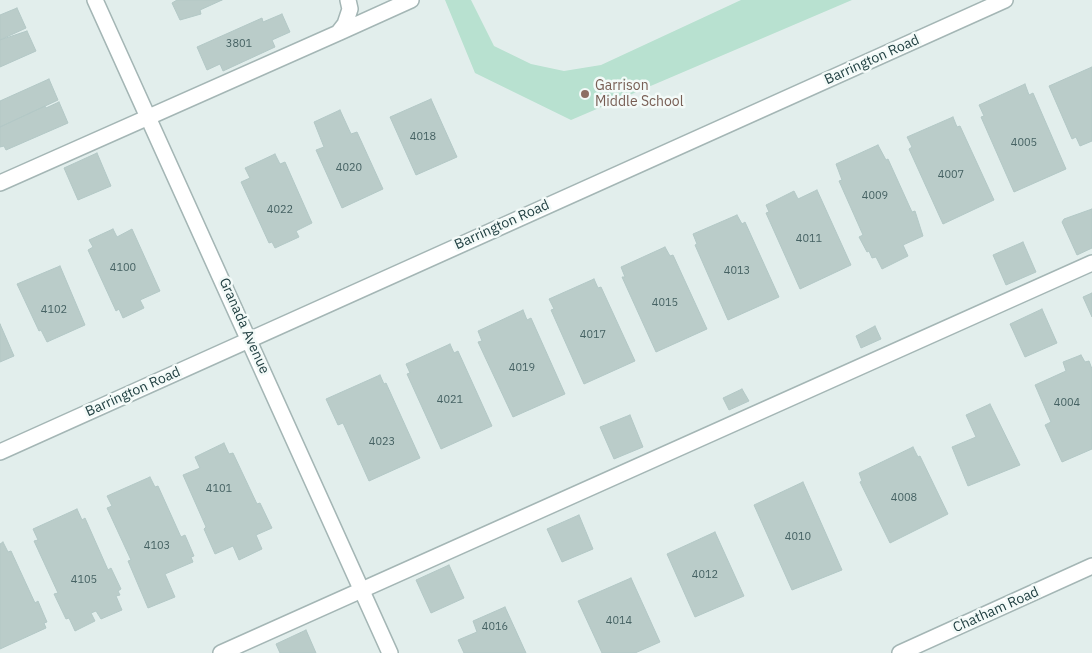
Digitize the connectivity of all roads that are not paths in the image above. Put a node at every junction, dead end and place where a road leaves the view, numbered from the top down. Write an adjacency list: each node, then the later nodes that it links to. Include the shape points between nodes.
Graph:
1 (95, 0): 6 (street, Granada Avenue)
2 (348, 0): 5 (street, via 350,10 346,24)
3 (411, 0): 5 (street)
4 (1005, 0): 9 (street, Barrington Road)
5 (338, 33): 6 (street)
6 (148, 116): 7 (street); 9 (street, Granada Avenue)
7 (0, 183)
8 (1092, 264): 12 (street)
9 (250, 338): 10 (street, Barrington Road); 12 (street, Granada Avenue)
10 (0, 452)
11 (1092, 566): 15 (street, Chatham Road)
12 (362, 590): 13 (street); 14 (street, Granada Avenue)
13 (221, 653)
14 (390, 653)
15 (900, 653)

